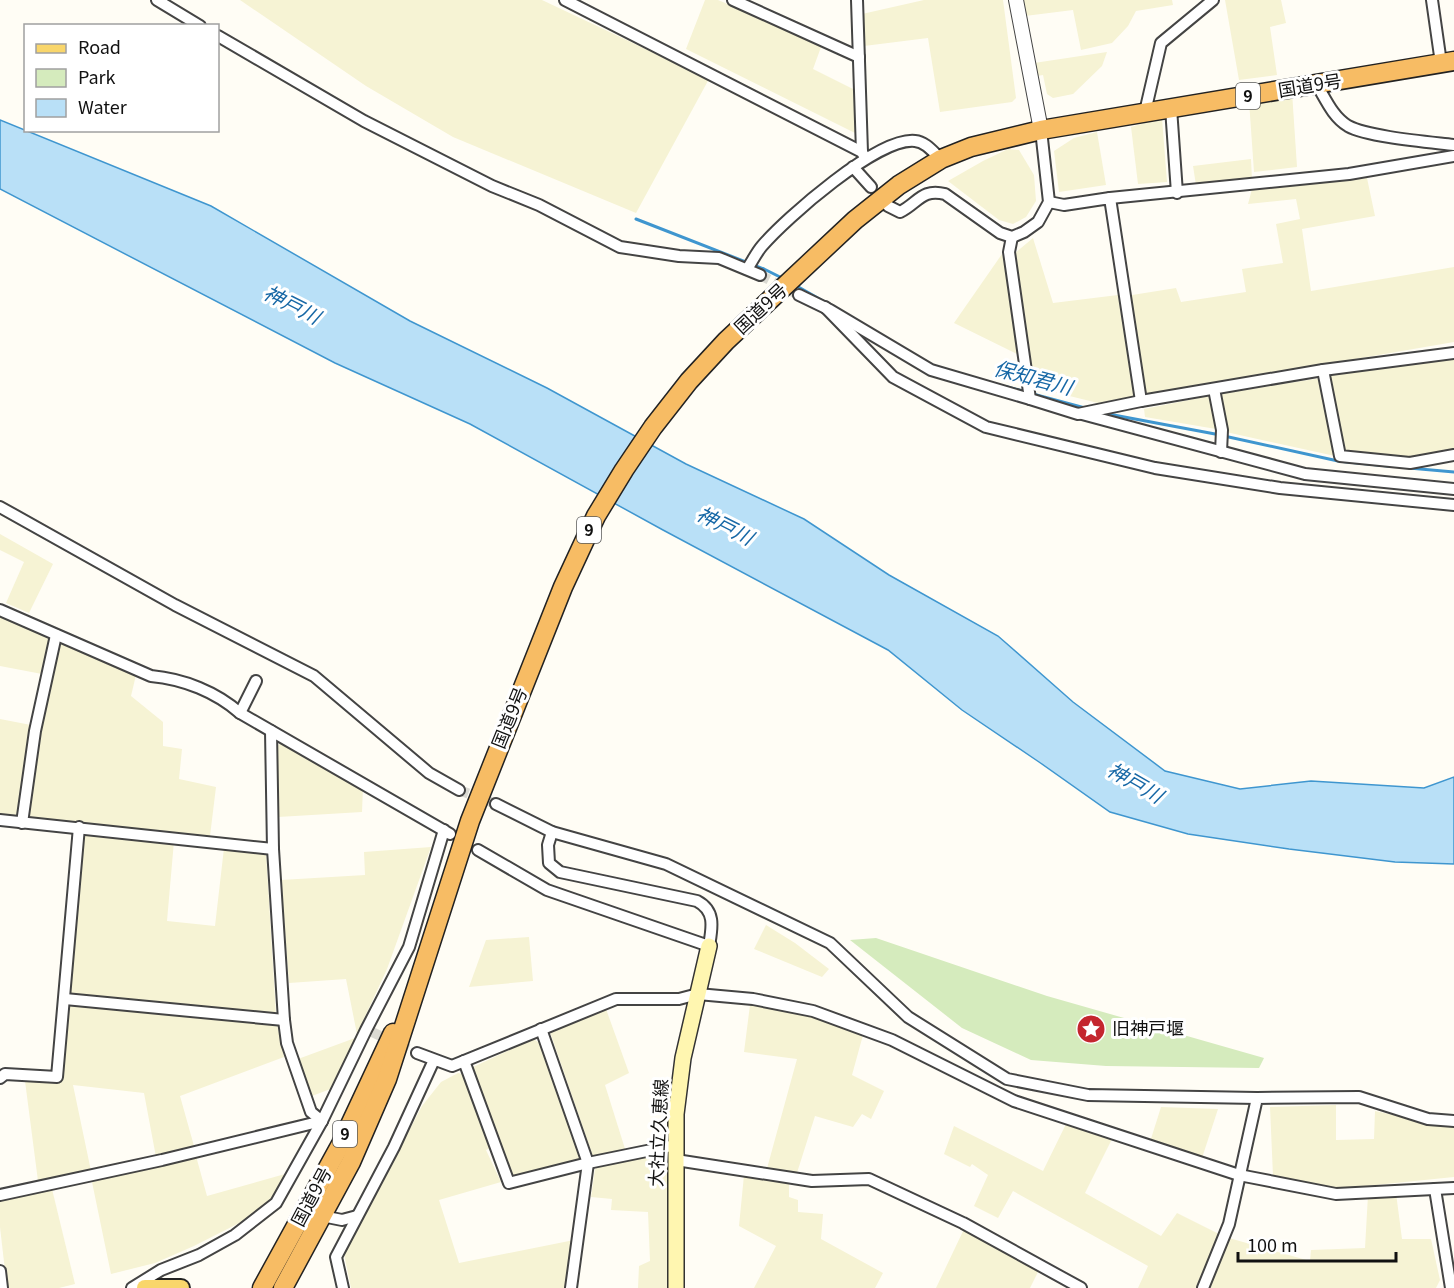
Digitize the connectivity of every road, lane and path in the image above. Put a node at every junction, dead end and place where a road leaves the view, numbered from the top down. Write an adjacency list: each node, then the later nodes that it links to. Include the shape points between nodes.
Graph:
1 (157, 0): 8 (street)
2 (565, 0): 17 (street)
3 (733, 0): 10 (street)
4 (857, 0): 10 (street)
5 (1016, 0): 15 (street)
6 (1213, 0): 14 (street, via 1161,43)
7 (1432, 0): 11 (street)
8 (197, 24)
9 (219, 37): 27 (street, via 364,121 620,246 719,258)
10 (859, 57): 17 (street)
11 (1448, 62): 12 (highway, 国道9号 / 9)
12 (1317, 85): 13 (highway, 国道9号 / 9); 16 (street, via 1332,112 1349,126)
13 (1171, 108): 14 (highway, 国道9号 / 9); 22 (street)
14 (1145, 112): 15 (highway, 国道9号 / 9)
15 (1041, 130): 19 (highway, 国道9号 / 9, via 971,147); 24 (street)
16 (1454, 146)
17 (863, 155): 19 (street, via 915,141 926,144); 20 (street)
18 (1454, 156): 22 (street, via 1349,174)
19 (941, 159): 56 (highway, 国道9号 / 9, via 899,184 855,220 726,341 653,427 596,516 562,587 498,746)
20 (854, 167): 21 (street); 27 (street, via 796,212)
21 (871, 187)
22 (1177, 193): 23 (street)
23 (1110, 198): 24 (street, via 1064,205); 35 (street)
24 (1049, 202): 26 (street, via 1038,222)
25 (888, 206): 26 (street, via 900,212 925,193 937,192)
26 (1012, 237): 34 (street, via 1008,252)
27 (747, 269): 28 (street)
28 (760, 275)
29 (799, 295): 30 (street)
30 (825, 308): 34 (street, via 931,370); 40 (street, via 892,377 986,427 1155,468 1280,488)
31 (1454, 353): 32 (street)
32 (1323, 370): 33 (street); 38 (street, via 1340,456 1410,463)
33 (1214, 389): 35 (street); 37 (street, via 1222,430)
34 (1030, 399): 36 (street)
35 (1141, 401): 36 (street)
36 (1078, 414): 37 (street)
37 (1221, 452): 39 (street, via 1305,474)
38 (1454, 455)
39 (1454, 489)
40 (1454, 505)
41 (0, 507): 47 (street, via 175,605 314,676 429,773)
42 (0, 610): 43 (street)
43 (56, 635): 45 (street, via 152,676 173,678 224,699); 50 (street, via 35,731)
44 (256, 681): 45 (street)
45 (240, 713): 46 (street)
46 (271, 731): 53 (street); 66 (street, via 447,832 409,947)
47 (459, 790)
48 (496, 804): 52 (street)
49 (0, 820): 50 (street)
50 (22, 823): 51 (street)
51 (80, 827): 53 (street); 58 (street)
52 (552, 832): 55 (street, via 549,862 560,872 705,905 713,923); 65 (street, via 666,864 830,943 908,1017 1007,1079 1088,1095)
53 (273, 849): 59 (street)
54 (478, 850): 55 (street, via 547,890)
55 (709, 946): 57 (main road, 大社立久恵線)
56 (422, 975): 74 (highway, 国道9号 / 9, via 387,1078 351,1162); 81 (highway, 国道9号 / 9, via 341,1144)
57 (698, 994): 60 (street, via 679,999 616,999); 68 (main road, 大社立久恵線, via 683,1058); 70 (street, via 753,999 813,1011 892,1040 1014,1101)
58 (65, 999): 59 (street); 64 (street, via 57,1077)
59 (284, 1020): 66 (street, via 287,1044 311,1112)
60 (541, 1029): 63 (street); 69 (street)
61 (417, 1053): 62 (street)
62 (434, 1060): 63 (street, via 452,1066); 75 (street)
63 (464, 1061): 69 (street, via 509,1183)
64 (0, 1077)
65 (1257, 1098): 67 (street, via 1359,1097 1428,1119); 70 (street)
66 (322, 1121): 73 (street); 78 (street, via 276,1203 235,1235)
67 (1454, 1121)
68 (676, 1152): 69 (street); 85 (main road, 大社立久恵線); 86 (street, via 812,1181 869,1179 963,1223)
69 (588, 1163): 84 (street)
70 (1239, 1175): 72 (street, via 1336,1194); 87 (street, via 1229,1224)
71 (1454, 1188): 72 (street)
72 (1435, 1189): 88 (street)
73 (0, 1196)
74 (322, 1216): 75 (street, via 342,1220); 82 (highway, 国道9号 / 9)
75 (357, 1216): 83 (street, via 336,1257)
76 (0, 1271): 77 (street)
77 (2, 1288)
78 (132, 1288)
79 (145, 1288): 80 (main road)
80 (181, 1288)
81 (262, 1288)
82 (283, 1288)
83 (344, 1288)
84 (571, 1288)
85 (676, 1288)
86 (1081, 1288)
87 (1203, 1288)
88 (1451, 1288)

